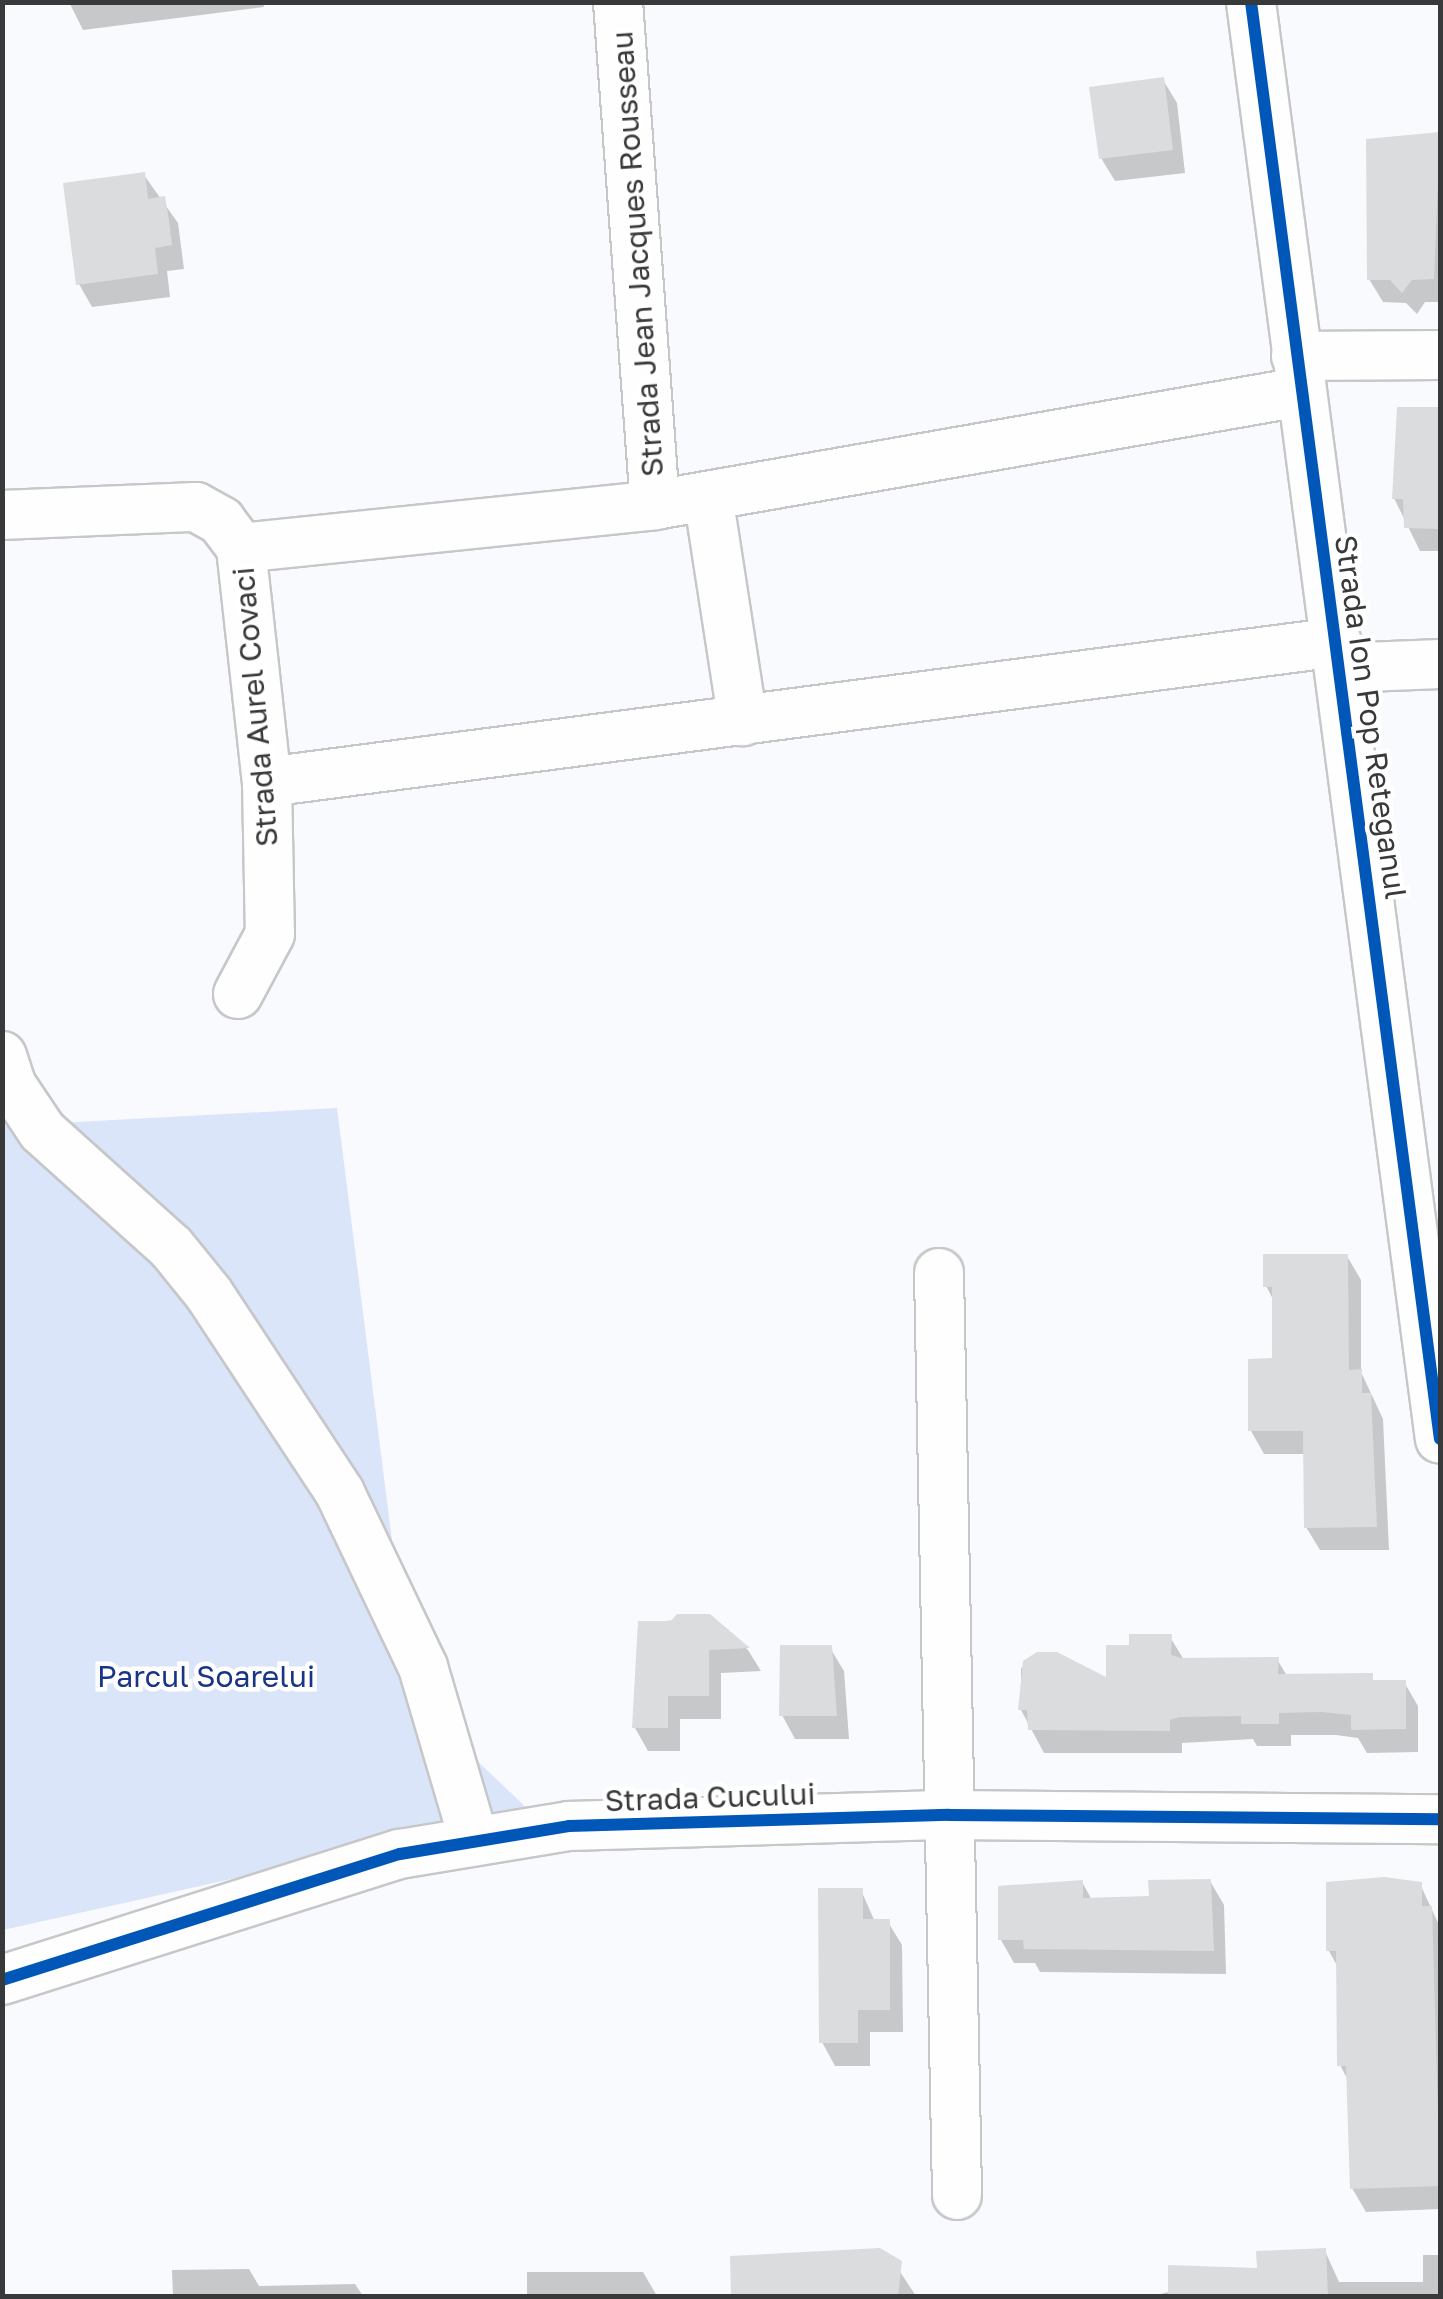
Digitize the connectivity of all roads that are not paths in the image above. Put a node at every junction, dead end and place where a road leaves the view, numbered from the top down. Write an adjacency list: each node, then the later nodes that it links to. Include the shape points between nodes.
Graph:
1 (618, 2): 6 (street, Strada Jean Jacques Rousseau)
2 (1251, 2): 4 (street, Strada Ion Pop Reteganul)
3 (1440, 355): 4 (street)
4 (1298, 374): 5 (street); 9 (street, Strada Ion Pop Reteganul)
5 (708, 496): 6 (street); 11 (street)
6 (655, 505): 8 (street)
7 (2, 515): 8 (street, Strada Aurel Covaci, via 196,507 221,521)
8 (240, 548): 12 (street, Strada Aurel Covaci)
9 (1339, 655): 10 (street); 11 (street); 16 (street, Strada Ion Pop Reteganul)
10 (1440, 664)
11 (744, 721): 12 (street)
12 (267, 782): 13 (street, Strada Aurel Covaci, via 270,934)
13 (238, 994)
14 (2, 1056): 19 (street, via 12,1086 42,1132 171,1247 209,1294 340,1493 422,1667)
15 (939, 1273): 17 (street)
16 (1440, 1438)
17 (948, 1816): 18 (street, Strada Cucului); 19 (street, Strada Cucului, via 568,1826); 21 (street)
18 (1440, 1819)
19 (473, 1837): 20 (street, Strada Cucului)
20 (2, 1980)
21 (957, 2195)

